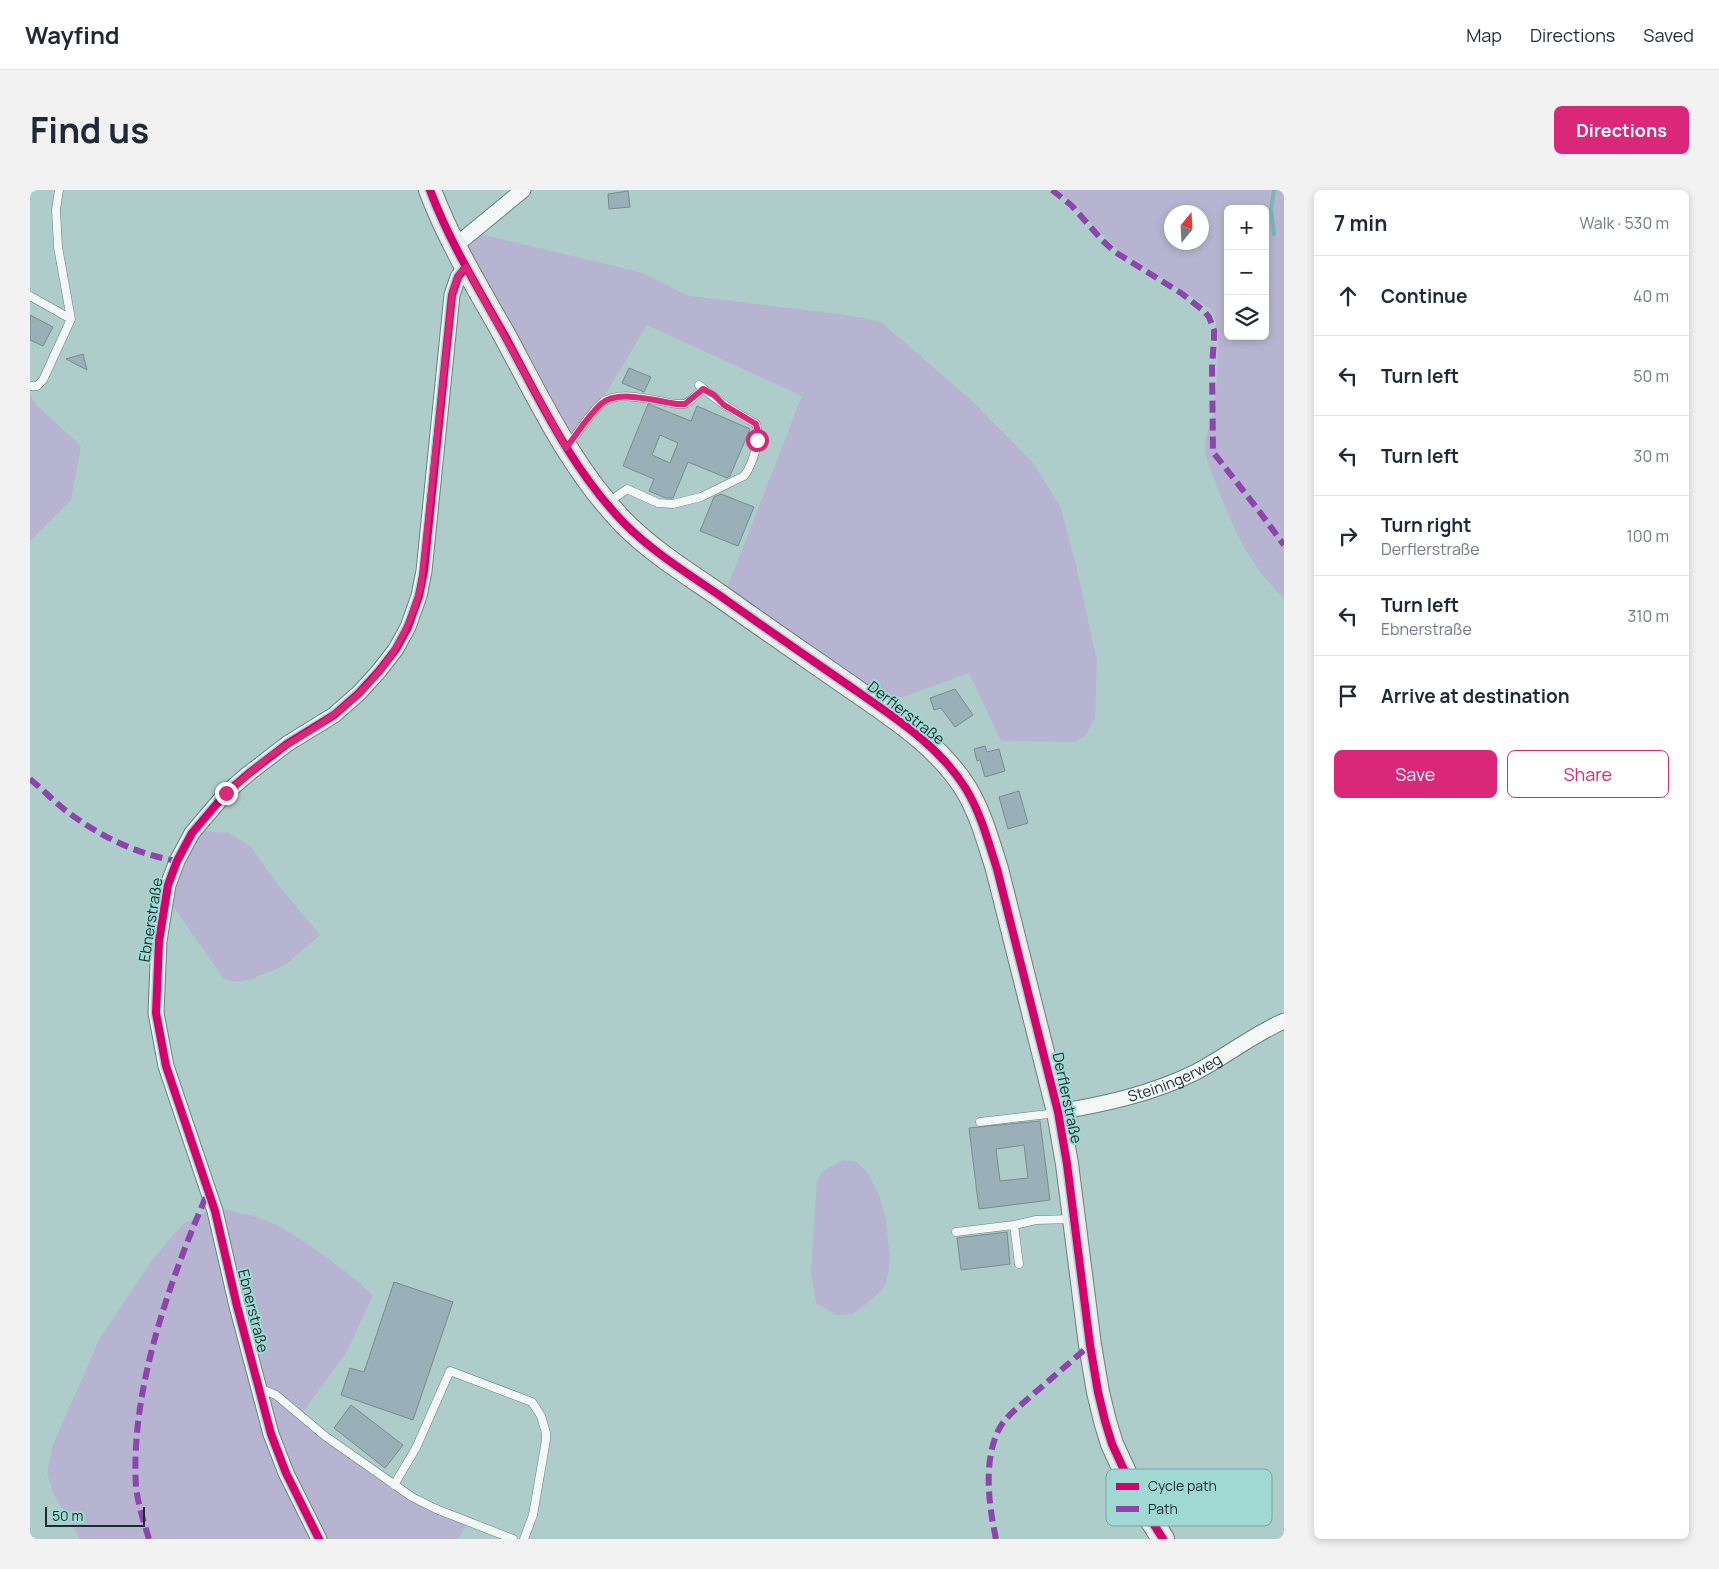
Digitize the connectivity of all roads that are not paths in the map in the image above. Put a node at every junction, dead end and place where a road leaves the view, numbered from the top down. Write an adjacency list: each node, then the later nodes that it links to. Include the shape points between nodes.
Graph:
1 (59, 190): 7 (lane, via 56,210 58,247)
2 (430, 190): 4 (street, Derflerstraße)
3 (523, 190): 4 (street)
4 (455, 246): 5 (street, Derflerstraße)
5 (466, 267): 9 (street, Derflerstraße); 18 (street, Ebnerstraße, via 458,277 452,295 424,571 404,635 387,662 359,693 320,724 270,756 226,793 182,849 165,899 156,998 161,1046 215,1211)
6 (30, 296): 7 (lane)
7 (71, 319): 8 (lane, via 43,380 38,386)
8 (30, 386)
9 (566, 448): 10 (street, Derflerstraße); 10 (lane, via 601,404 610,398 628,396 685,404 701,387 756,424 757,440 744,476 701,497 673,504 658,503 627,488)
10 (606, 503): 12 (street, Derflerstraße, via 666,558 899,721 940,756 965,787 981,818 992,852)
11 (1284, 1021): 12 (street, Steiningerweg, via 1171,1083 1102,1104)
12 (1058, 1112): 13 (lane); 14 (street, Derflerstraße)
13 (980, 1122)
14 (1074, 1218): 15 (lane); 19 (street, Derflerstraße, via 1098,1392)
15 (1014, 1225): 16 (lane); 17 (lane)
16 (956, 1232)
17 (1019, 1264)
18 (259, 1388): 20 (lane, via 276,1395 325,1436); 22 (street, Ebnerstraße, via 277,1450)
19 (1123, 1469)
20 (394, 1485): 23 (lane, via 421,1503); 24 (lane, via 416,1448 450,1371 532,1402 541,1416 546,1440 533,1515)
21 (1155, 1526): 25 (street, Derflerstraße)
22 (319, 1539)
23 (514, 1539)
24 (524, 1539)
25 (1163, 1539)

